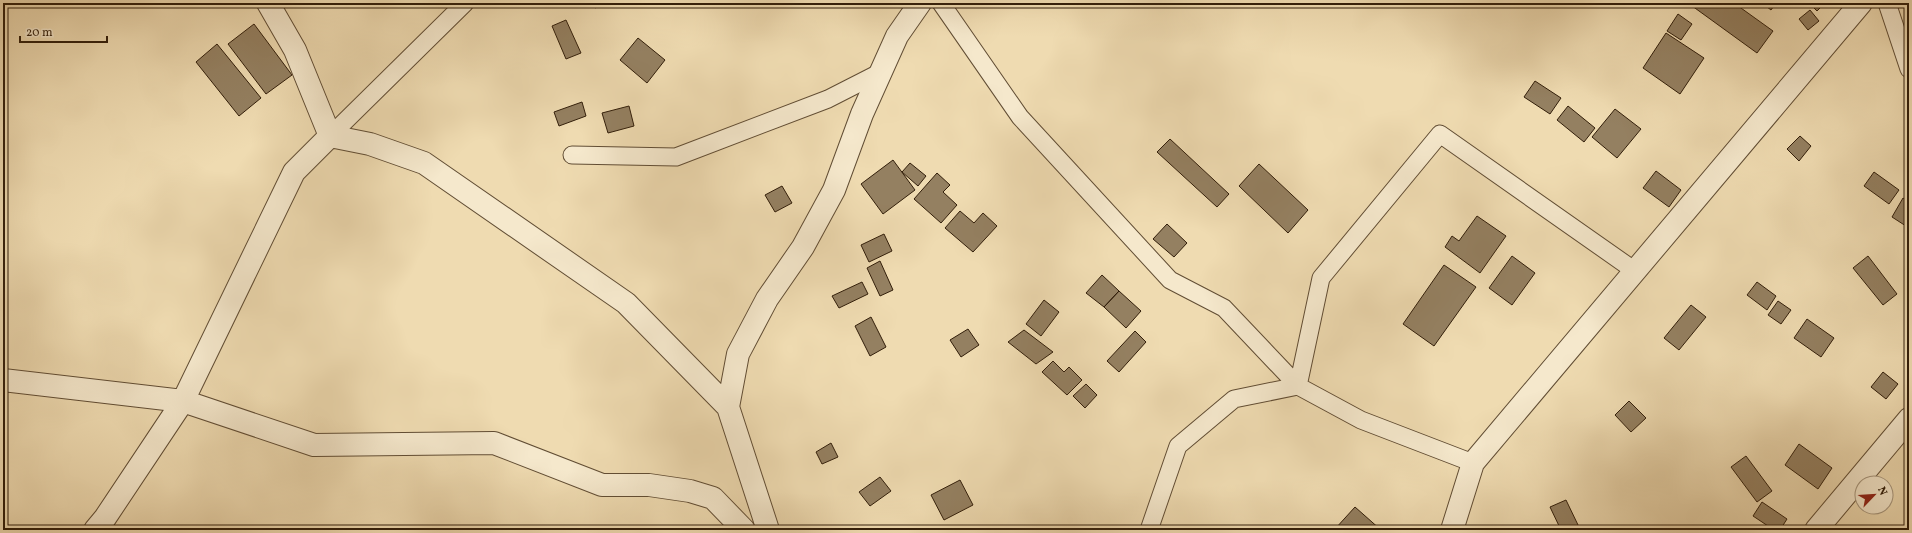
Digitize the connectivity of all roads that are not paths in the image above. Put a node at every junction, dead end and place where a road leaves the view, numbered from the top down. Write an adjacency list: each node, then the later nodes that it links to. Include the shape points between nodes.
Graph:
1 (268, 3): 9 (street, via 295,50)
2 (465, 3): 9 (lane)
3 (920, 3): 8 (street, via 897,36)
4 (942, 3): 13 (lane, via 1020,117 1170,280 1224,308)
5 (1861, 3): 11 (street)
6 (1887, 3): 7 (lane)
7 (1909, 69)
8 (881, 72): 10 (lane, via 828,99 676,158); 15 (street, via 862,114 834,190 803,247 767,299 738,354)
9 (330, 136): 14 (street, via 294,172); 15 (street, via 370,144 424,163 626,303)
10 (572, 155)
11 (1635, 271): 13 (lane, via 1440,134 1321,278); 17 (street)
12 (3, 380): 14 (street)
13 (1298, 386): 17 (lane, via 1360,420); 21 (lane, via 1234,399 1178,446)
14 (183, 400): 18 (street); 19 (street, via 314,445 494,443 602,485 649,485 690,491 713,498)
15 (728, 407): 20 (street)
16 (1909, 419): 23 (street)
17 (1473, 463): 22 (street)
18 (95, 530)
19 (744, 530)
20 (768, 530)
21 (1149, 530)
22 (1452, 530)
23 (1816, 530)

